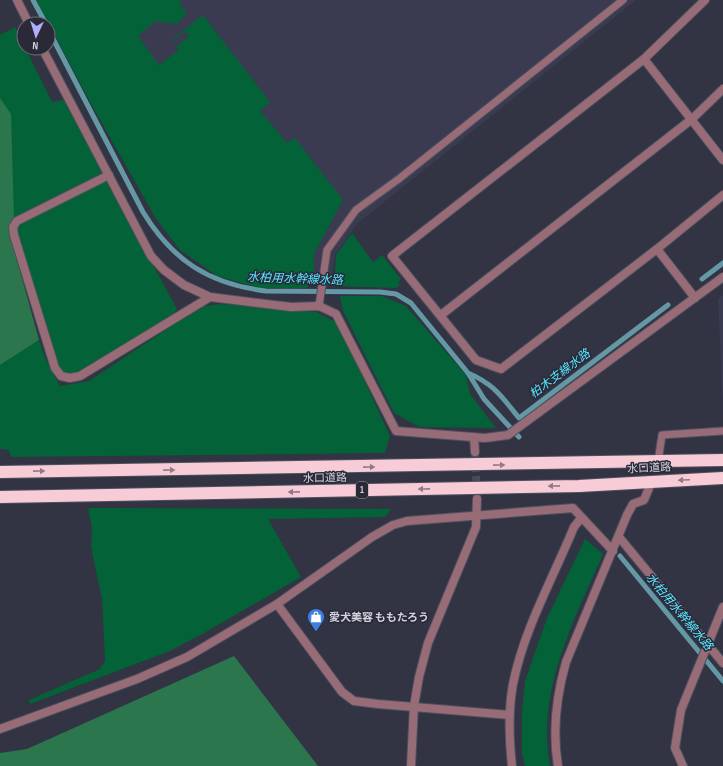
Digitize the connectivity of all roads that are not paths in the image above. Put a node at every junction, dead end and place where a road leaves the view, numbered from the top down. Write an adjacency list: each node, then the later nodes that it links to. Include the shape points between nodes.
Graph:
1 (17, 0): 4 (street)
2 (623, 0): 16 (lane, via 400,178 356,210 327,250)
3 (705, 0): 6 (street)
4 (25, 16)
5 (46, 56): 10 (street)
6 (644, 59): 8 (street); 17 (street, via 392,256)
7 (723, 89): 8 (street)
8 (692, 119): 9 (street); 17 (street)
9 (723, 160)
10 (109, 175): 14 (street, via 151,256 184,285); 14 (street, via 17,221 13,227 55,368 60,376 80,376)
11 (723, 195): 12 (street)
12 (657, 249): 15 (street); 17 (street, via 501,369 476,360)
13 (723, 277): 15 (street)
14 (210, 297): 16 (street, via 291,307)
15 (695, 298): 19 (street, via 508,435)
16 (320, 302): 19 (street, via 341,321 396,431)
17 (441, 315)
18 (723, 431): 22 (lane, via 662,435)
19 (474, 437): 20 (street)
20 (476, 452)
21 (723, 460): 22 (highway, 水口道路 / 1)
22 (658, 462): 23 (highway, 水口道路 / 1, one-way to 22)
23 (0, 472)
24 (723, 478): 25 (highway, 水口道路 / 1, one-way to 25)
25 (652, 481): 26 (highway, 水口道路 / 1, one-way to 26, via 579,486); 30 (street, via 644,500 633,504)
26 (0, 497)
27 (477, 499): 28 (street)
28 (476, 515): 29 (street, via 573,508); 32 (street, via 407,521 393,525); 36 (street, via 476,526 428,643)
29 (581, 518): 31 (street); 37 (street, via 574,527 528,633 513,684)
30 (618, 537): 31 (street); 34 (street)
31 (613, 551): 41 (street, via 566,662 559,687 554,730)
32 (277, 604): 36 (street, via 334,681 354,701); 38 (street, via 187,657 137,679)
33 (723, 607): 34 (street)
34 (706, 646): 35 (street); 42 (street, via 681,710 675,748)
35 (723, 663)
36 (414, 706): 37 (street); 39 (street)
37 (510, 715): 40 (street)
38 (0, 729)
39 (411, 766)
40 (512, 766)
41 (558, 766)
42 (683, 766)

